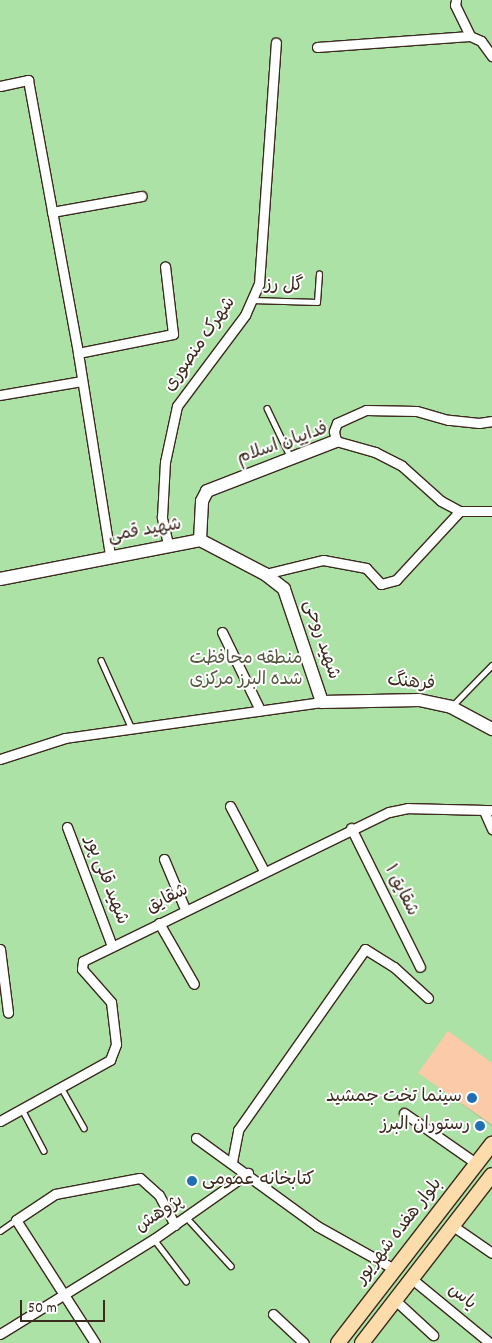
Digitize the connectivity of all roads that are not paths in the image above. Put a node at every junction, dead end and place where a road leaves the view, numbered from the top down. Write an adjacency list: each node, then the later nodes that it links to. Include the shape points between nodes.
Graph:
1 (456, 0): 2 (street, via 455,5)
2 (470, 36): 4 (street); 5 (street, via 481,41)
3 (276, 44): 11 (street, شهرک منصوری, via 259,284)
4 (317, 47)
5 (492, 56)
6 (0, 86): 8 (street, via 28,80)
7 (142, 196): 8 (street)
8 (52, 212): 12 (street)
9 (165, 266): 12 (street, via 173,334)
10 (319, 274): 11 (lane, گل رز, via 317,302)
11 (252, 300): 22 (street, شهرک منصوری, via 245,315 177,406 164,462 162,517)
12 (78, 353): 13 (street)
13 (82, 382): 14 (street); 23 (street)
14 (0, 395)
15 (267, 408): 18 (lane)
16 (492, 421): 17 (street, via 448,420 416,411 366,410 337,423)
17 (336, 442): 18 (street, فداییان اسلام); 20 (street, فداییان اسلام, via 375,452 402,466 441,501)
18 (291, 460): 21 (street, فداییان اسلام, via 208,490 202,502)
19 (492, 510): 20 (street)
20 (460, 511): 24 (street, via 396,580 381,584 366,568 323,560)
21 (200, 540): 22 (street, شهید قمی); 24 (street, شهید قمی)
22 (168, 544): 23 (street, شهید قمی)
23 (110, 556): 25 (street, شهید قمی)
24 (265, 574): 26 (street, شهید قمی)
25 (0, 579)
26 (284, 589): 30 (street, شهید روحی)
27 (222, 632): 32 (street)
28 (101, 660): 34 (lane)
29 (492, 665): 31 (lane)
30 (322, 702): 31 (street, فرهنگ, via 420,700); 32 (street)
31 (451, 707): 33 (street, فرهنگ)
32 (260, 710): 34 (street)
33 (492, 729)
34 (132, 730): 35 (street, via 66,738)
35 (0, 759)
36 (230, 806): 42 (street)
37 (488, 810): 39 (street, شقایق, via 408,808 389,812); 40 (street)
38 (67, 827): 45 (street, شهید قلی پور)
39 (351, 828): 42 (street, شقایق); 47 (street, شقایق ۱)
40 (492, 828)
41 (164, 859): 43 (street)
42 (264, 871): 43 (street, شقایق)
43 (185, 909): 44 (street, شقایق)
44 (159, 923): 45 (street, شقایق); 48 (street)
45 (112, 946): 51 (street, شقایق, via 83,961 82,969 111,1002 116,1044 110,1060)
46 (0, 949): 50 (street)
47 (420, 968)
48 (194, 984)
49 (428, 998): 59 (street, via 394,967 365,949 238,1130)
50 (8, 1012)
51 (61, 1088): 52 (street, شقایق); 55 (lane)
52 (22, 1110): 54 (street, شقایق); 58 (lane)
53 (404, 1113): 60 (street)
54 (0, 1120)
55 (84, 1128)
56 (196, 1138): 59 (street)
57 (492, 1144): 60 (main road, بلوار هفده شهریور)
58 (44, 1151)
59 (232, 1162): 61 (street)
60 (477, 1164): 71 (main road, بلوار هفده شهریور)
61 (248, 1173): 63 (street, پژوهش); 71 (street, via 316,1226)
62 (491, 1177): 66 (main road)
63 (186, 1218): 65 (street, پژوهش); 70 (lane)
64 (16, 1220): 65 (street, via 55,1194 140,1178 159,1195); 67 (lane); 74 (street)
65 (175, 1225): 68 (street, پژوهش)
66 (453, 1226): 69 (street); 72 (main road)
67 (0, 1231)
68 (154, 1239): 73 (lane); 74 (street, پژوهش)
69 (492, 1253)
70 (231, 1266)
71 (394, 1269): 81 (main road, بلوار هفده شهریور)
72 (412, 1279): 75 (main road); 83 (street, یاس)
73 (186, 1281)
74 (67, 1295): 77 (street, پژوهش); 79 (street)
75 (395, 1300): 78 (street); 82 (main road)
76 (273, 1314): 80 (street)
77 (0, 1334)
78 (433, 1335)
79 (95, 1343)
80 (304, 1343)
81 (338, 1343)
82 (362, 1343)
83 (490, 1343)

